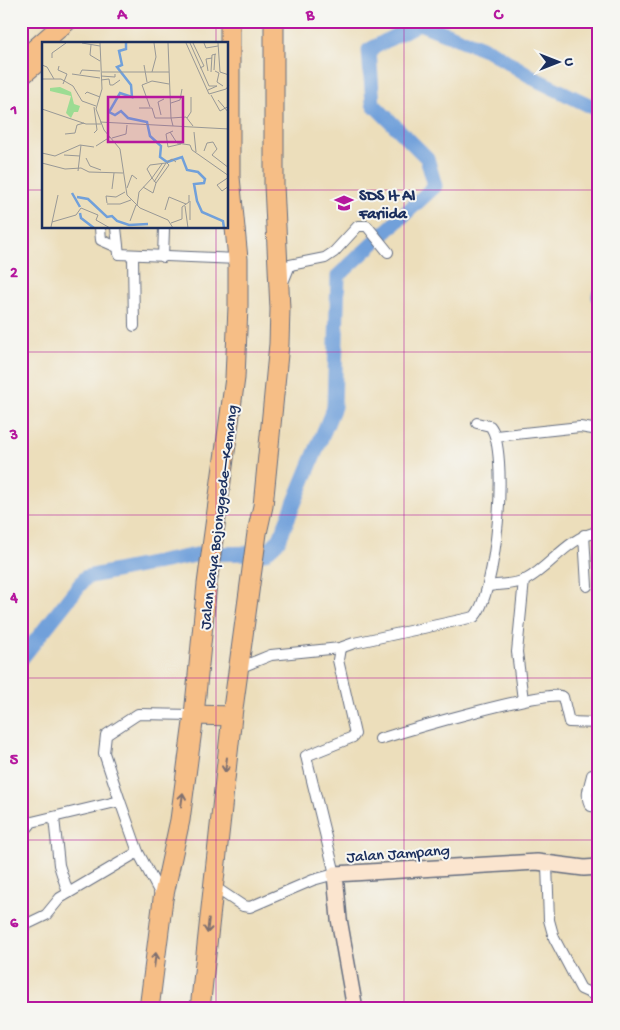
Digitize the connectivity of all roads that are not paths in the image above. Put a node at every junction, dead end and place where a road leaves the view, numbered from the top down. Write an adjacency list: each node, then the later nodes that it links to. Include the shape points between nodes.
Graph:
1 (83, 21): 4 (highway)
2 (230, 21): 17 (highway, Jalan Raya Bojonggede—Kemang, via 230,177)
3 (274, 21): 18 (highway)
4 (62, 30): 5 (highway)
5 (46, 42)
6 (42, 45): 8 (highway)
7 (42, 58): 9 (highway)
8 (21, 61)
9 (21, 76)
10 (100, 229): 13 (street, via 101,240)
11 (116, 229): 13 (street)
12 (164, 229): 16 (street)
13 (117, 247): 15 (street, via 119,254)
14 (388, 252): 18 (street, via 366,226 358,226 325,258 290,265 284,282)
15 (132, 256): 16 (street); 19 (street)
16 (163, 257): 17 (street)
17 (238, 259): 31 (highway, Jalan Raya Bojonggede—Kemang, via 235,378 207,584)
18 (278, 285): 29 (highway, via 276,381 263,506)
19 (134, 326)
20 (477, 423): 22 (street, via 488,424)
21 (599, 430): 22 (street, via 580,427)
22 (496, 436): 26 (street, via 500,504)
23 (599, 532): 24 (street)
24 (584, 535): 25 (street); 27 (street)
25 (524, 580): 26 (street); 30 (street, via 517,652)
26 (488, 586): 28 (street, via 474,617)
27 (587, 586)
28 (340, 648): 29 (street, via 271,655); 43 (street, via 338,660 355,734 312,752 306,758)
29 (239, 668): 32 (highway)
30 (523, 700): 33 (street, via 560,694 569,722); 34 (street)
31 (194, 714): 32 (highway); 36 (street, via 138,714 106,735 104,753); 46 (highway, Jalan Raya Bojonggede—Kemang, one-way to 31, via 180,820)
32 (232, 716): 50 (highway, one-way to 50)
33 (599, 722)
34 (380, 738)
35 (592, 775): 37 (street, via 588,803)
36 (120, 801): 38 (street); 40 (street)
37 (599, 807)
38 (54, 818): 39 (street, via 32,822); 45 (street, via 59,865)
39 (21, 828)
40 (138, 852): 45 (street); 46 (street)
41 (546, 865): 42 (street, Jalan Jampang); 43 (street, Jalan Jampang, via 537,862); 48 (street, via 549,920 554,938 576,983 585,993)
42 (599, 867)
43 (335, 874): 44 (street, via 250,907); 51 (street, Jalan Jampang)
44 (219, 890)
45 (68, 893): 47 (street, via 46,916)
46 (163, 899): 49 (highway, Jalan Raya Bojonggede—Kemang, one-way to 46)
47 (21, 927)
48 (599, 997)
49 (149, 1009)
50 (200, 1009)
51 (354, 1009)

